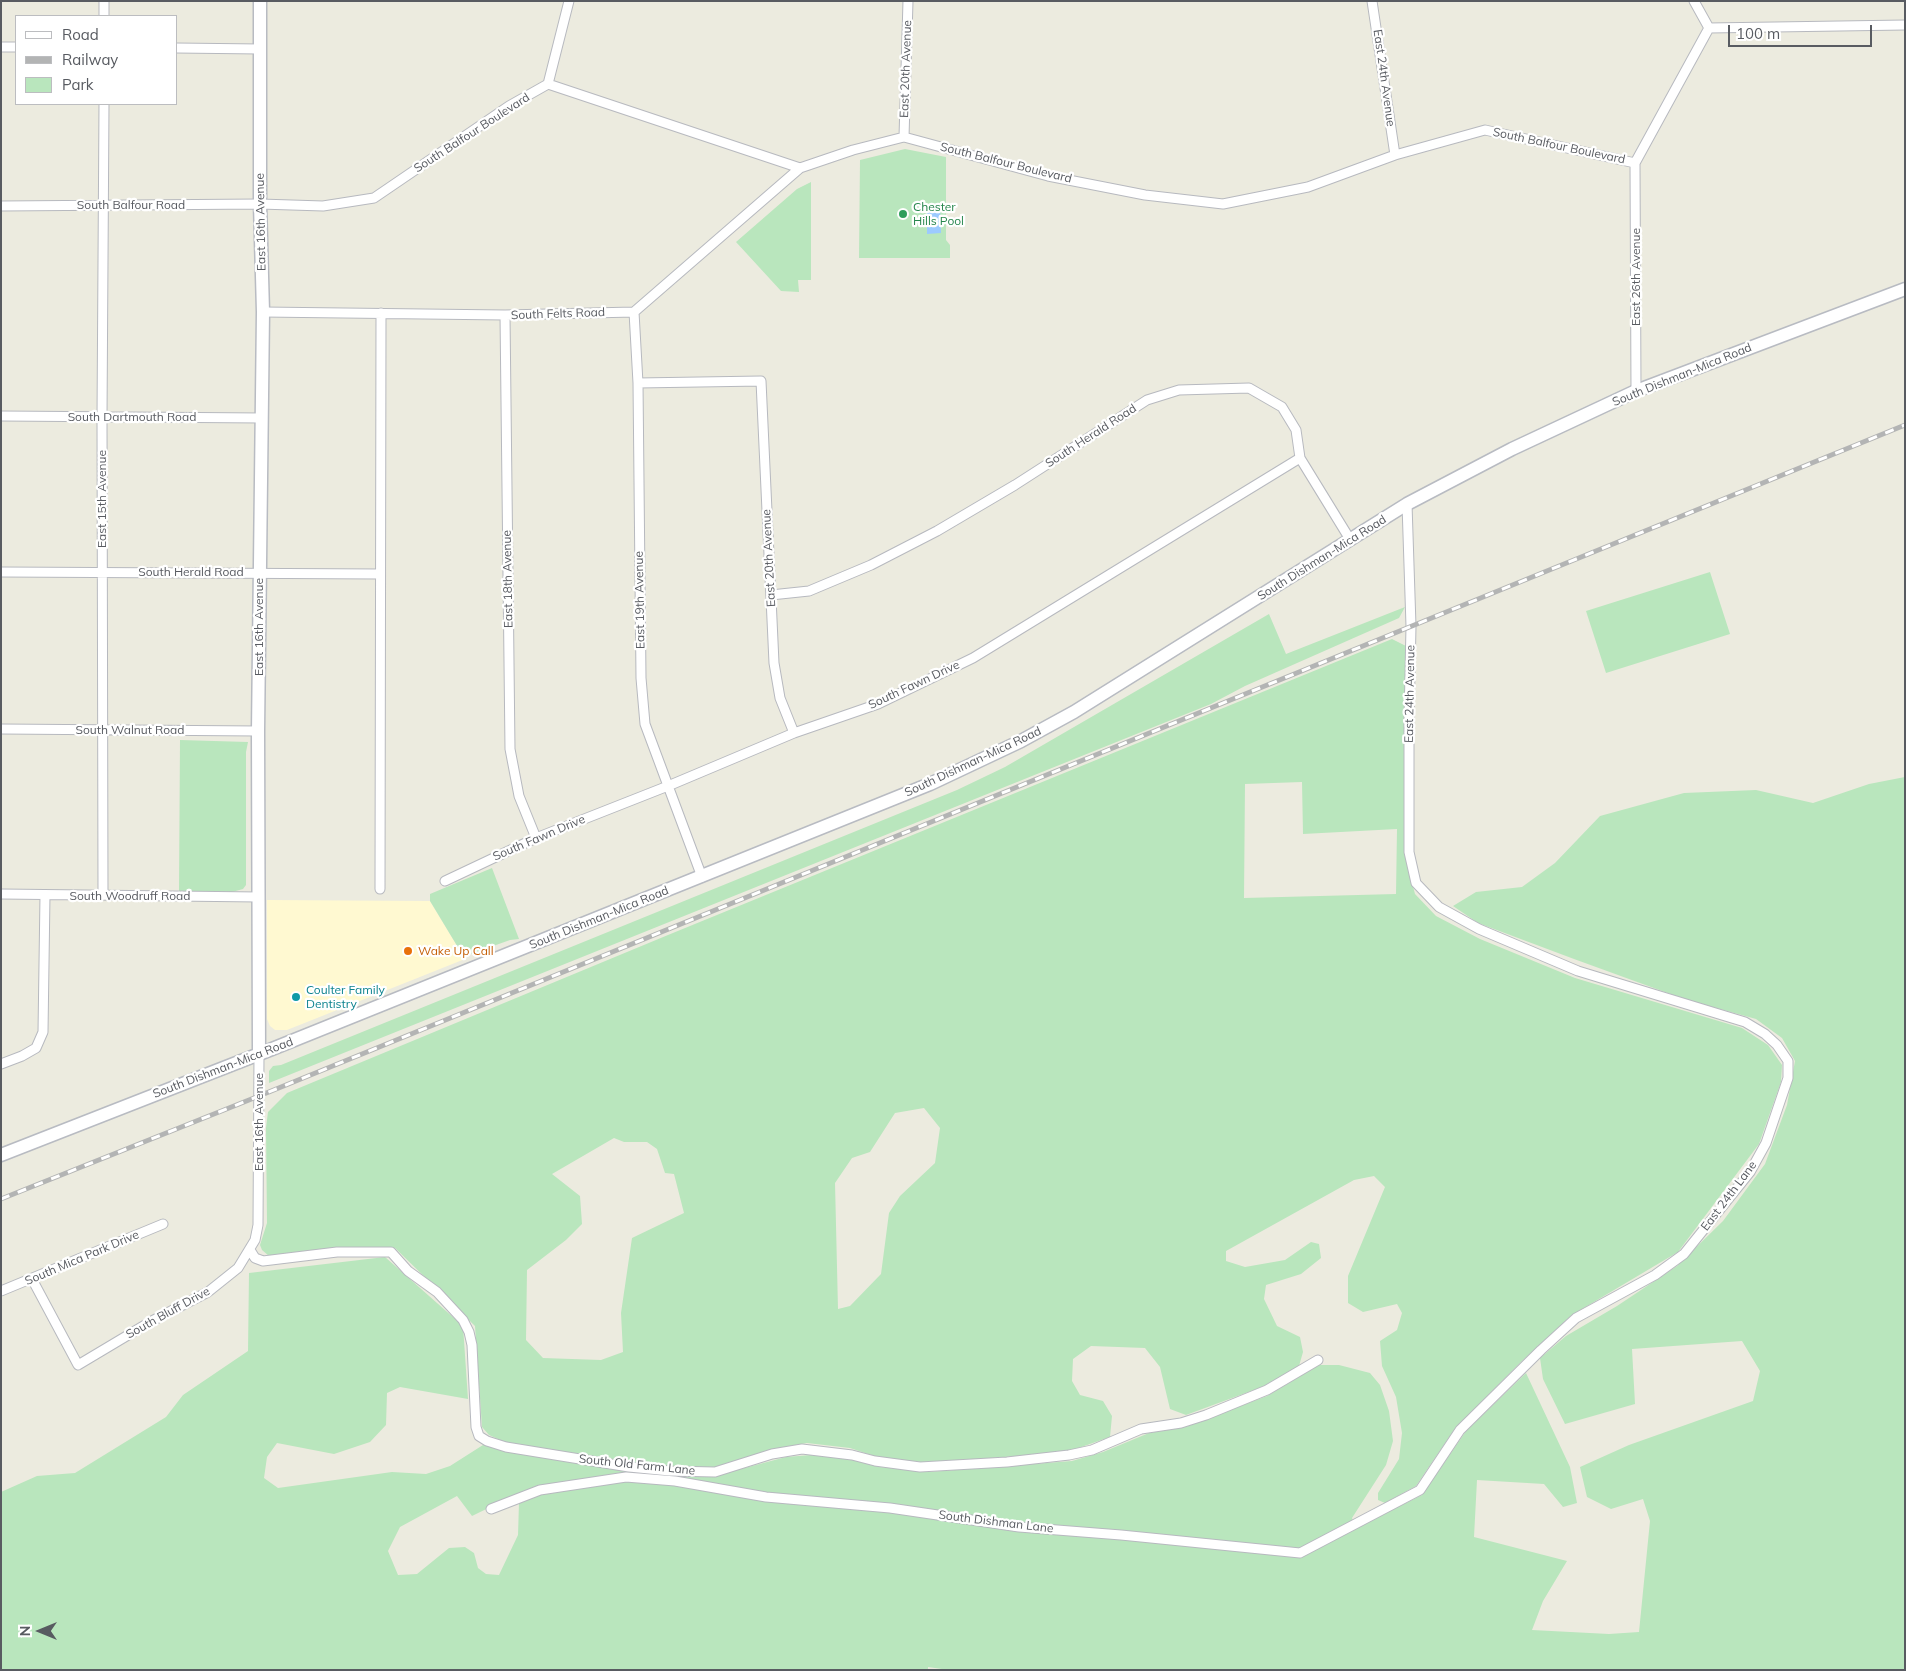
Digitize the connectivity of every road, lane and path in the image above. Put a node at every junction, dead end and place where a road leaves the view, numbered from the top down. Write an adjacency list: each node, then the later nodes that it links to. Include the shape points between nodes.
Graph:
1 (104, 1): 7 (street)
2 (260, 1): 13 (main road, East 16th Avenue)
3 (569, 1): 14 (street)
4 (908, 1): 16 (street, East 20th Avenue)
5 (1372, 1): 17 (street, East 24th Avenue)
6 (1694, 1): 9 (street)
7 (104, 15)
8 (1905, 25): 9 (street)
9 (1709, 28): 18 (street, South Balfour Boulevard)
10 (1, 47): 11 (street)
11 (15, 47)
12 (178, 48): 13 (street)
13 (260, 49): 21 (main road, East 16th Avenue)
14 (548, 84): 19 (street); 21 (street, South Balfour Boulevard, via 508,106 374,198 323,206)
15 (104, 105): 20 (street, East 15th Avenue)
16 (904, 137): 17 (street, South Balfour Boulevard, via 1048,176 1145,195 1223,204 1308,187); 19 (street, South Balfour Boulevard)
17 (1395, 155): 18 (street, South Balfour Boulevard, via 1485,130)
18 (1636, 163): 29 (street, East 26th Avenue)
19 (800, 168): 25 (street)
20 (104, 204): 21 (street, South Balfour Road); 22 (street, South Balfour Road); 31 (street, East 15th Avenue)
21 (260, 204): 24 (main road, East 16th Avenue)
22 (1, 206)
23 (1905, 289): 29 (main road, South Dishman-Mica Road)
24 (263, 312): 26 (street, South Felts Road); 32 (main road, East 16th Avenue)
25 (634, 312): 27 (street, South Felts Road); 28 (street, East 19th Avenue)
26 (381, 313): 27 (street, South Felts Road); 39 (street)
27 (505, 315): 46 (street, East 18th Avenue, via 510,749 518,796)
28 (638, 383): 40 (street, East 20th Avenue, via 761,381); 45 (street, East 19th Avenue, via 641,678 645,724)
29 (1636, 391): 34 (main road, South Dishman-Mica Road, via 1512,449)
30 (1, 416): 31 (street, South Dartmouth Road)
31 (102, 417): 32 (street, South Dartmouth Road); 38 (street, East 15th Avenue)
32 (262, 418): 37 (main road, East 16th Avenue)
33 (1300, 458): 35 (street, South Herald Road); 40 (street, South Herald Road, via 1296,430 1282,407 1249,388 1179,390 1147,400 1015,485 871,565 809,590); 44 (street, South Fawn Drive, via 973,658 878,704)
34 (1407, 504): 35 (main road, South Dishman-Mica Road); 49 (street, East 24th Avenue, via 1411,626 1409,852)
35 (1351, 541): 47 (main road, South Dishman-Mica Road, via 1082,707 1021,741 930,784)
36 (1, 572): 38 (street, South Herald Road)
37 (259, 572): 38 (street, South Herald Road); 39 (street, South Herald Road); 43 (main road, East 16th Avenue)
38 (102, 573): 42 (street, East 15th Avenue)
39 (380, 574): 50 (street)
40 (771, 595): 44 (street, East 20th Avenue, via 774,662 780,698)
41 (1, 729): 42 (street, South Walnut Road)
42 (102, 730): 43 (street, South Walnut Road); 52 (street, East 15th Avenue)
43 (258, 731): 54 (main road, East 16th Avenue)
44 (794, 733): 45 (street, South Fawn Drive)
45 (668, 786): 46 (street, South Fawn Drive); 47 (street, East 19th Avenue)
46 (536, 838): 48 (street, South Fawn Drive)
47 (702, 877): 55 (main road, South Dishman-Mica Road)
48 (445, 880)
49 (1416, 883): 63 (street, East 24th Lane, via 1439,907 1478,929 1578,971 1744,1022 1765,1034 1788,1061 1788,1078 1766,1143 1750,1172 1684,1254 1655,1275 1576,1318)
50 (380, 889)
51 (1, 894): 53 (street, South Woodruff Road)
52 (103, 894): 53 (street, South Woodruff Road); 54 (street, South Woodruff Road)
53 (45, 895): 56 (street, via 43,1032 36,1048)
54 (259, 897): 55 (main road, East 16th Avenue)
55 (259, 1054): 57 (main road, South Dishman-Mica Road); 59 (street, East 16th Avenue, via 258,1225)
56 (1, 1064)
57 (1, 1155)
58 (163, 1224): 60 (street, South Mica Park Drive)
59 (250, 1250): 60 (street, South Bluff Drive, via 238,1268 208,1292 78,1365); 62 (street, South Old Farm Lane, via 255,1258 262,1261 337,1252 391,1252 408,1271 437,1292 463,1320 472,1345 479,1436 506,1447 628,1467 715,1472 772,1454 802,1449 852,1454 920,1467 1069,1455 1092,1450 1141,1430 1200,1418 1267,1390)
60 (32, 1279): 61 (street, South Mica Park Drive)
61 (1, 1291)
62 (1318, 1360)
63 (1460, 1430): 64 (street, South Dishman Lane, via 1420,1490 1300,1553 1019,1526 890,1508 766,1497 675,1481 626,1477 540,1490)
64 (490, 1509)

